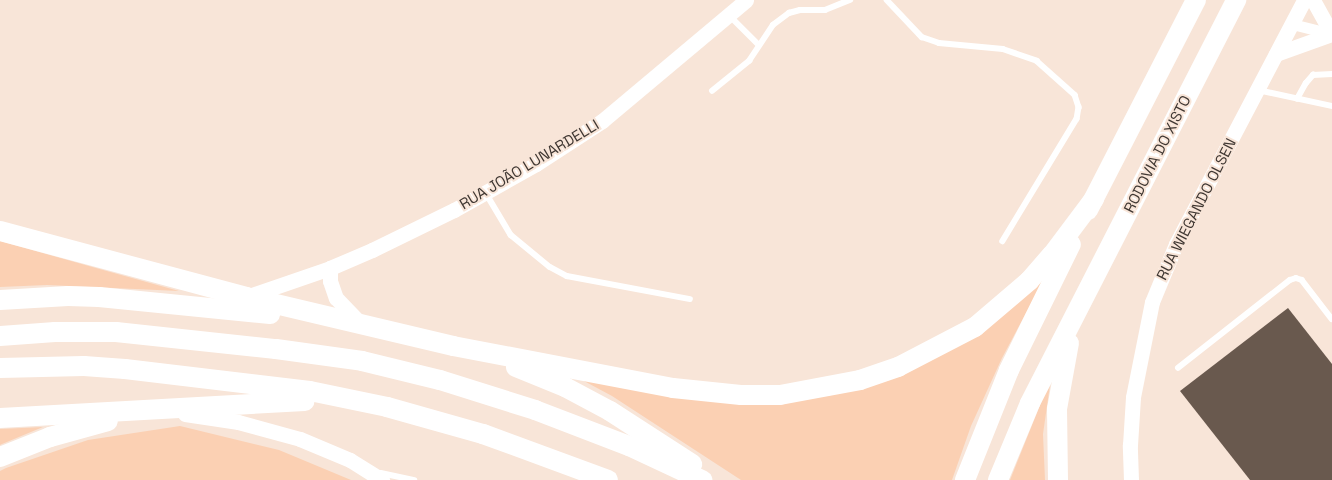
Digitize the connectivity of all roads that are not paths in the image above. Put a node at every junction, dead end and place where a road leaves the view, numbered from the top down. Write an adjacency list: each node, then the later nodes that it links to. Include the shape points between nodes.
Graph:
1 (746, 0): 8 (main road, RUA JOÃO LUNARDELLI)
2 (850, 0): 11 (lane, via 825,10 800,10 789,13 773,25)
3 (887, 0): 21 (lane, via 922,37 939,43 1003,49 1037,61 1074,94 1079,107 1077,119)
4 (1196, 0): 19 (highway)
5 (1236, 0): 26 (highway, RODOVIA DO XISTO)
6 (1304, 0): 9 (main road, RUA WIEGANDO OLSEN)
7 (1313, 0): 10 (main road)
8 (729, 15): 11 (lane); 18 (main road, RUA JOÃO LUNARDELLI, via 602,121)
9 (1292, 24): 10 (street); 12 (main road, RUA WIEGANDO OLSEN)
10 (1332, 34): 12 (main road, via 1312,39)
11 (759, 45): 15 (lane, via 749,61)
12 (1276, 54): 14 (main road, RUA WIEGANDO OLSEN)
13 (1332, 74): 16 (lane, via 1313,76 1306,82)
14 (1257, 90): 16 (lane); 46 (main road, RUA WIEGANDO OLSEN, via 1176,244 1152,302 1133,397)
15 (712, 91)
16 (1297, 99): 17 (lane)
17 (1332, 106)
18 (486, 193): 22 (main road, RUA JOÃO LUNARDELLI, via 414,230); 25 (lane, via 511,235 550,268 567,276)
19 (1094, 199): 30 (highway, via 1029,281 975,327 898,367 825,388 780,395 702,392); 43 (highway, via 1009,370)
20 (0, 231): 23 (highway)
21 (1003, 242)
22 (330, 268): 23 (main road, RUA JOÃO LUNARDELLI); 28 (main road, via 330,281 336,298)
23 (246, 297): 28 (highway)
24 (0, 300): 28 (highway, via 68,296 106,297)
25 (690, 300)
26 (1078, 308): 44 (highway, via 1030,403); 45 (highway, via 1061,378 1057,409)
27 (1332, 319): 32 (lane, via 1302,280 1296,278 1290,280)
28 (363, 325): 30 (highway)
29 (0, 336): 41 (highway, via 55,332 116,332 362,361 440,380 528,408 628,446)
30 (453, 346): 42 (highway, via 522,369 565,387 623,419)
31 (0, 368): 33 (highway, via 84,366 199,376 310,391)
32 (1178, 368)
33 (387, 407): 34 (highway, via 295,400); 40 (highway, via 483,434)
34 (151, 410): 35 (highway); 36 (highway, via 50,437); 37 (main road, via 205,416 270,430 326,449)
35 (0, 418)
36 (0, 457)
37 (368, 471): 38 (main road); 39 (lane)
38 (382, 480)
39 (414, 480)
40 (608, 480)
41 (702, 480)
42 (715, 480)
43 (965, 480)
44 (998, 480)
45 (1058, 480)
46 (1131, 480)

